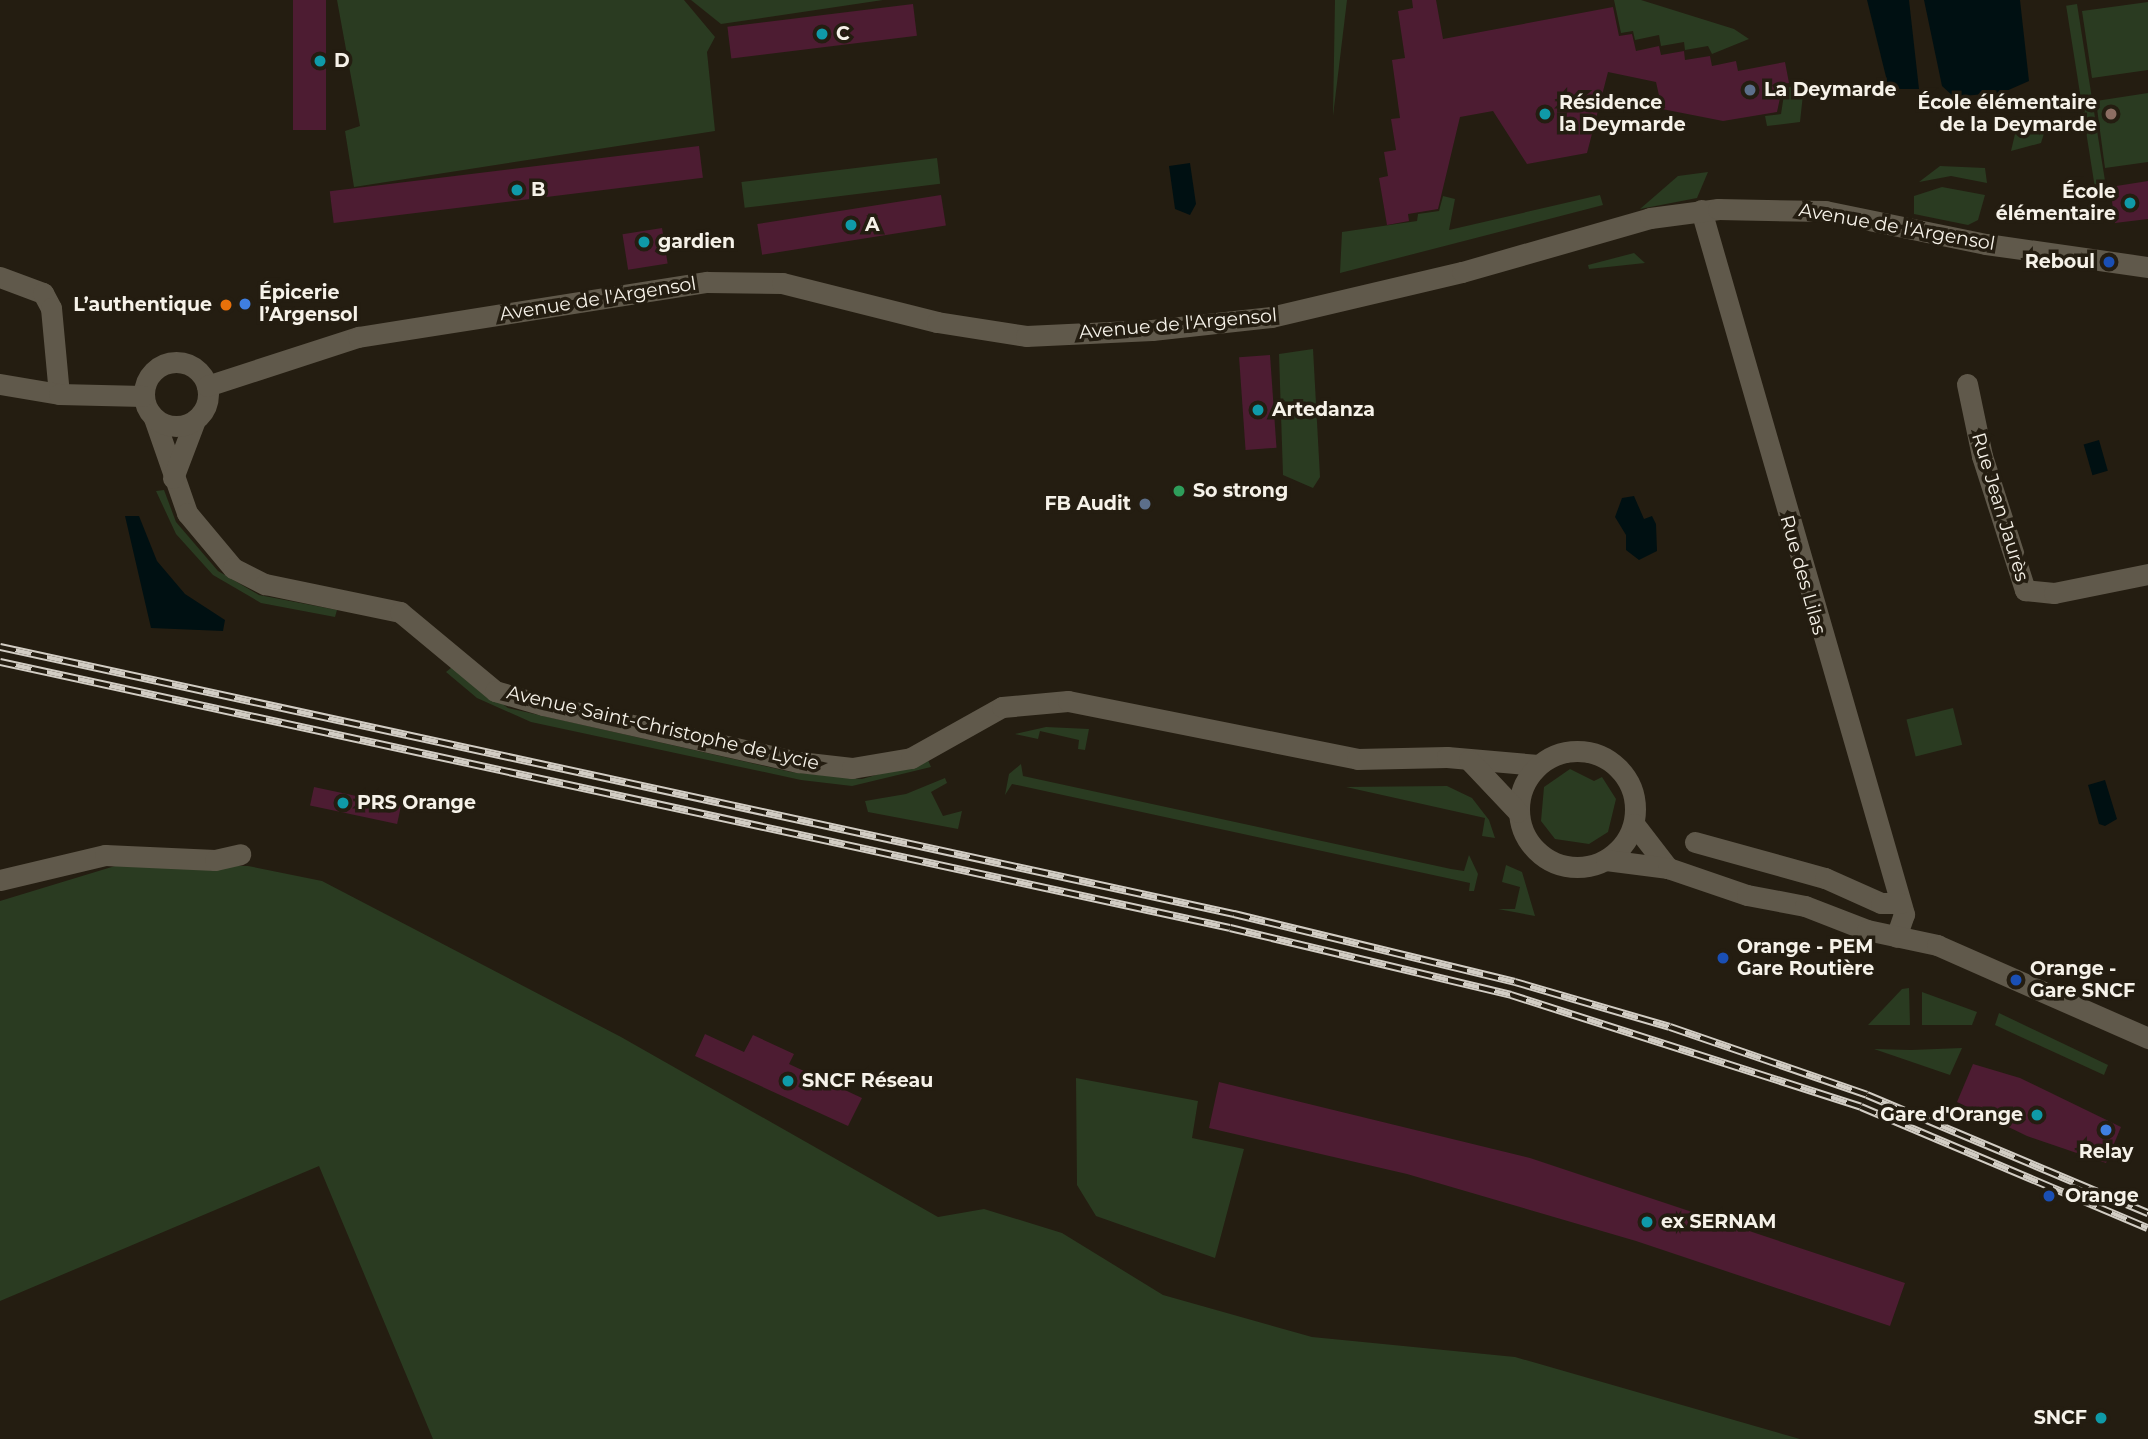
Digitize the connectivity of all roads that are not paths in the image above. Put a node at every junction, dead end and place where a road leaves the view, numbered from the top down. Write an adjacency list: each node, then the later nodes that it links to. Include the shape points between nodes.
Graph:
1 (1702, 210): 2 (street, Avenue de l'Argensol, via 1825,211 1986,244); 6 (street, Avenue de l'Argensol, via 1650,218 1462,272 1271,317 1026,335 948,325 782,283 707,282 358,337); 22 (street, Rue des Lilas)
2 (2148, 267)
3 (0, 277): 7 (street, via 43,293 51,308)
4 (0, 384): 7 (street)
5 (1967, 384): 12 (street, Rue Jean Jaurès, via 1982,456 2025,590 2054,593)
6 (207, 386): 8 (street, via 195,368 167,363 149,375); 10 (street, via 206,405)
7 (59, 394): 8 (street)
8 (143, 396): 9 (street)
9 (154, 418): 10 (street, via 178,427); 11 (street, Avenue Saint-Christophe de Lycie)
10 (195, 420): 11 (street)
11 (173, 478): 13 (street, Avenue Saint-Christophe de Lycie, via 206,542 233,568 264,584 400,612 495,691 799,762 884,764 911,758 1002,708 1068,701 1357,760)
12 (2148, 574)
13 (1469, 760): 14 (street, Avenue Saint-Christophe de Lycie); 15 (street)
14 (1538, 765): 15 (street, via 1523,786); 16 (street, via 1572,750 1608,759 1632,787)
15 (1518, 812): 19 (street, via 1526,838 1544,857 1573,867)
16 (1634, 824): 19 (street, via 1628,838); 20 (street)
17 (1695, 842): 22 (street, via 1825,878 1881,903)
18 (240, 854): 21 (street, via 215,860 105,855)
19 (1606, 860): 20 (street)
20 (1668, 868): 23 (street)
21 (0, 880)
22 (1900, 903): 23 (street, Rue des Lilas, via 1904,922)
23 (1896, 937): 24 (street, via 1937,945)
24 (2148, 1038)

